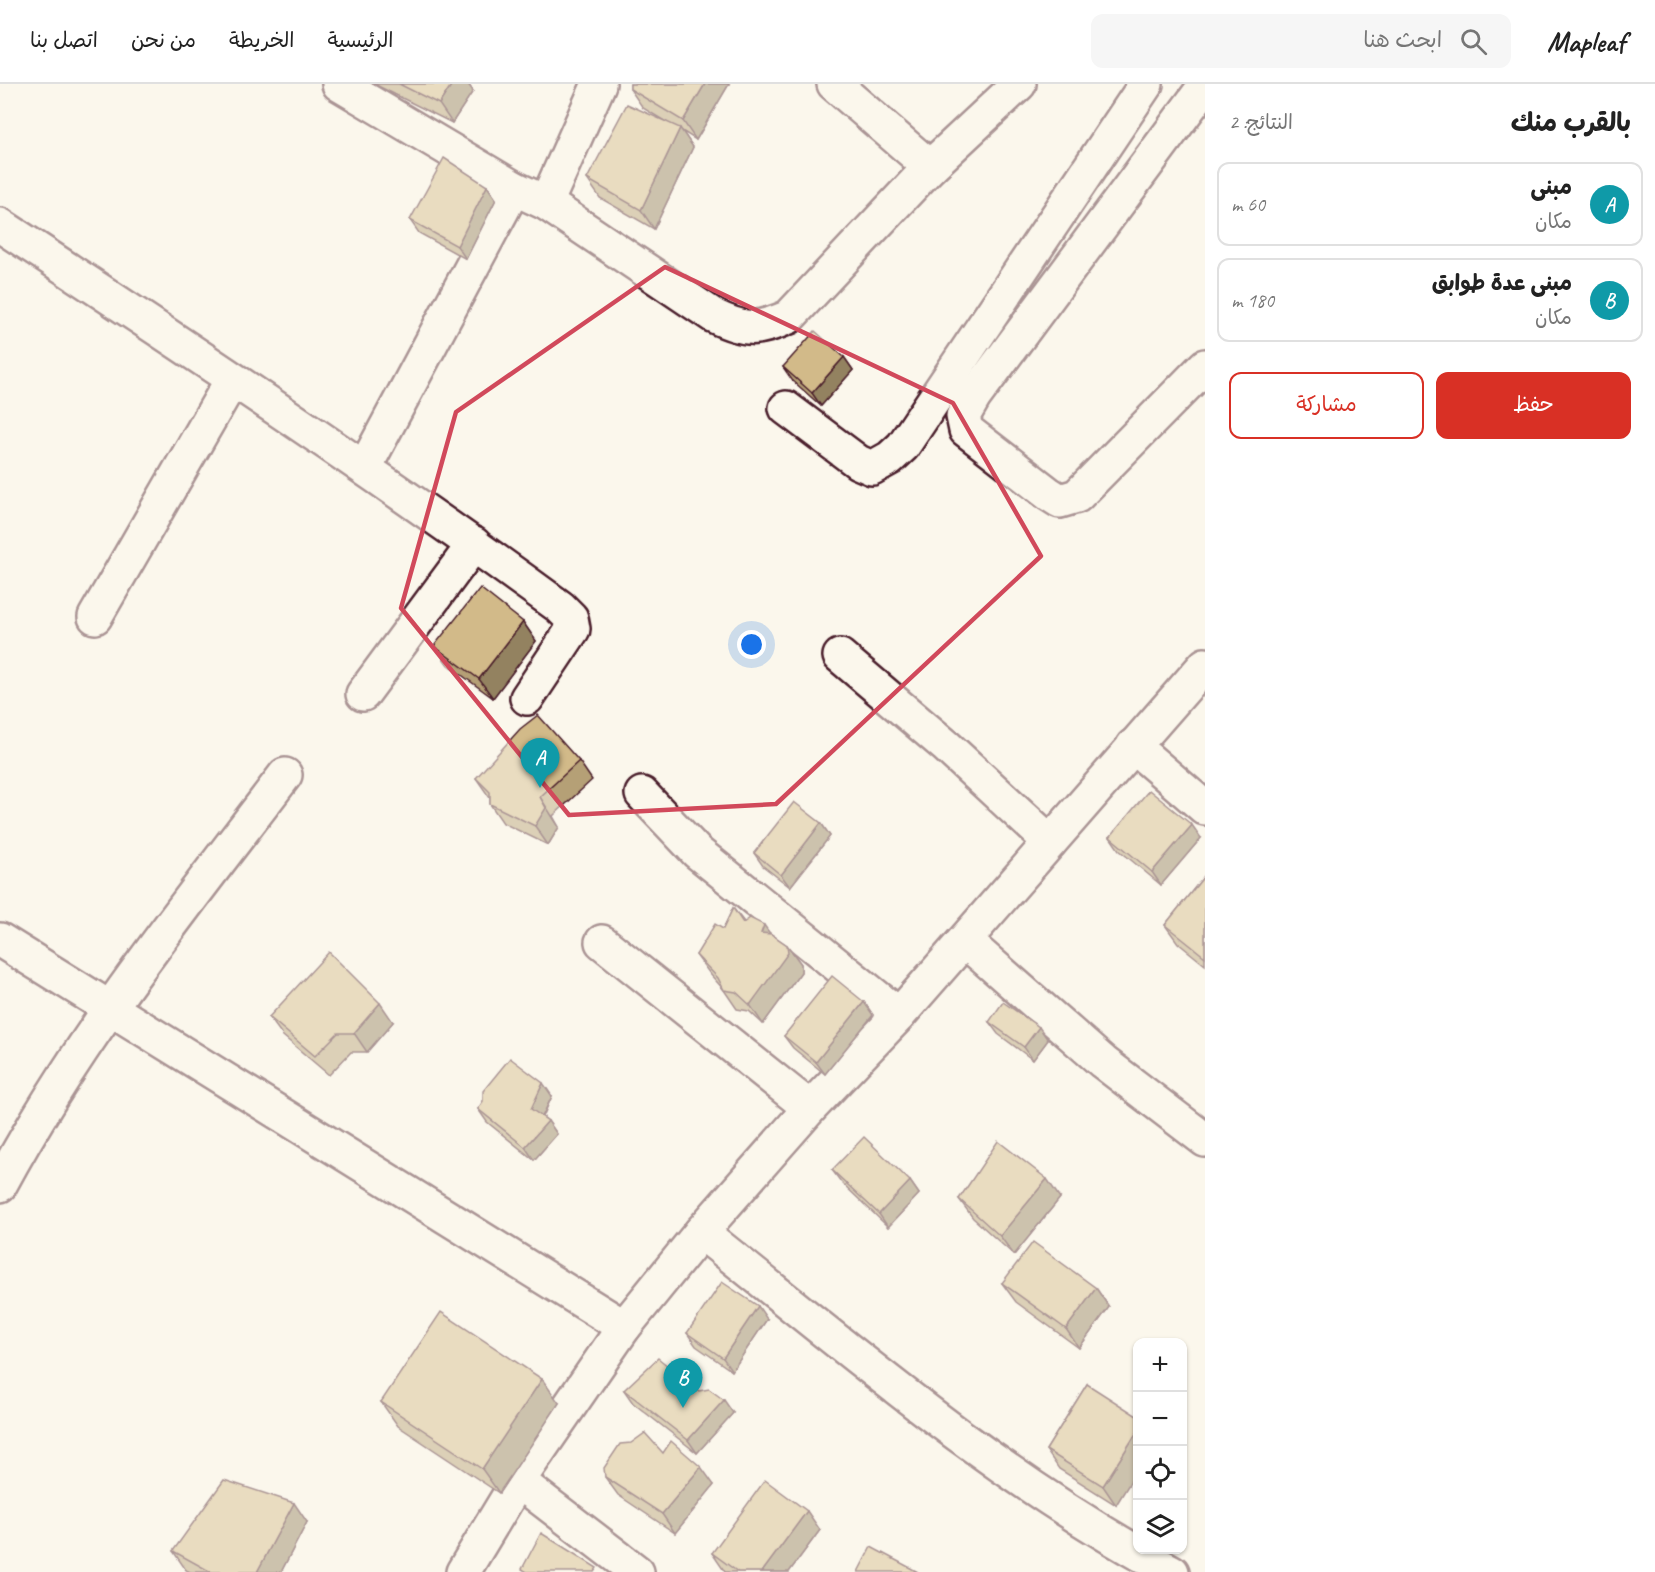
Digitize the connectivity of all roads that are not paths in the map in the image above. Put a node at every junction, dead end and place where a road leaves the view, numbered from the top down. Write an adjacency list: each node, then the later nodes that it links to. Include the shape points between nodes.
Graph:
1 (339, 84): 8 (street)
2 (599, 84): 9 (street)
3 (834, 84): 7 (street)
4 (1018, 84): 7 (street)
5 (1146, 84): 13 (street, via 903,446 890,458 872,468 858,462)
6 (1205, 86): 11 (street, via 974,397 963,416 966,430 1060,501 1077,496)
7 (930, 167): 9 (street, via 789,317 765,328 738,328 714,316)
8 (514, 188): 9 (street); 14 (street)
9 (546, 202)
10 (0, 225): 12 (street)
11 (1205, 366)
12 (232, 380): 14 (street); 16 (street)
13 (786, 408)
14 (365, 467): 15 (street)
15 (474, 544): 19 (street); 20 (street, via 571,618 573,629 568,639)
16 (95, 616)
17 (840, 656): 25 (street)
18 (1205, 665): 21 (street)
19 (363, 694)
20 (527, 698)
21 (1133, 746): 24 (street); 25 (street)
22 (285, 775): 29 (street)
23 (642, 794): 30 (street, via 698,852)
24 (1205, 808)
25 (1050, 842): 27 (street)
26 (0, 940): 29 (street)
27 (965, 941): 30 (street); 32 (street, via 1103,1062)
28 (602, 942): 31 (street)
29 (108, 1007): 33 (street); 35 (street)
30 (899, 1015): 31 (street)
31 (810, 1108): 34 (street)
32 (1205, 1140)
33 (0, 1185)
34 (701, 1232): 35 (street); 39 (street, via 936,1418 1118,1543)
35 (624, 1327): 36 (street)
36 (518, 1481): 37 (street); 38 (street)
37 (463, 1572)
38 (637, 1572)
39 (1172, 1572)

